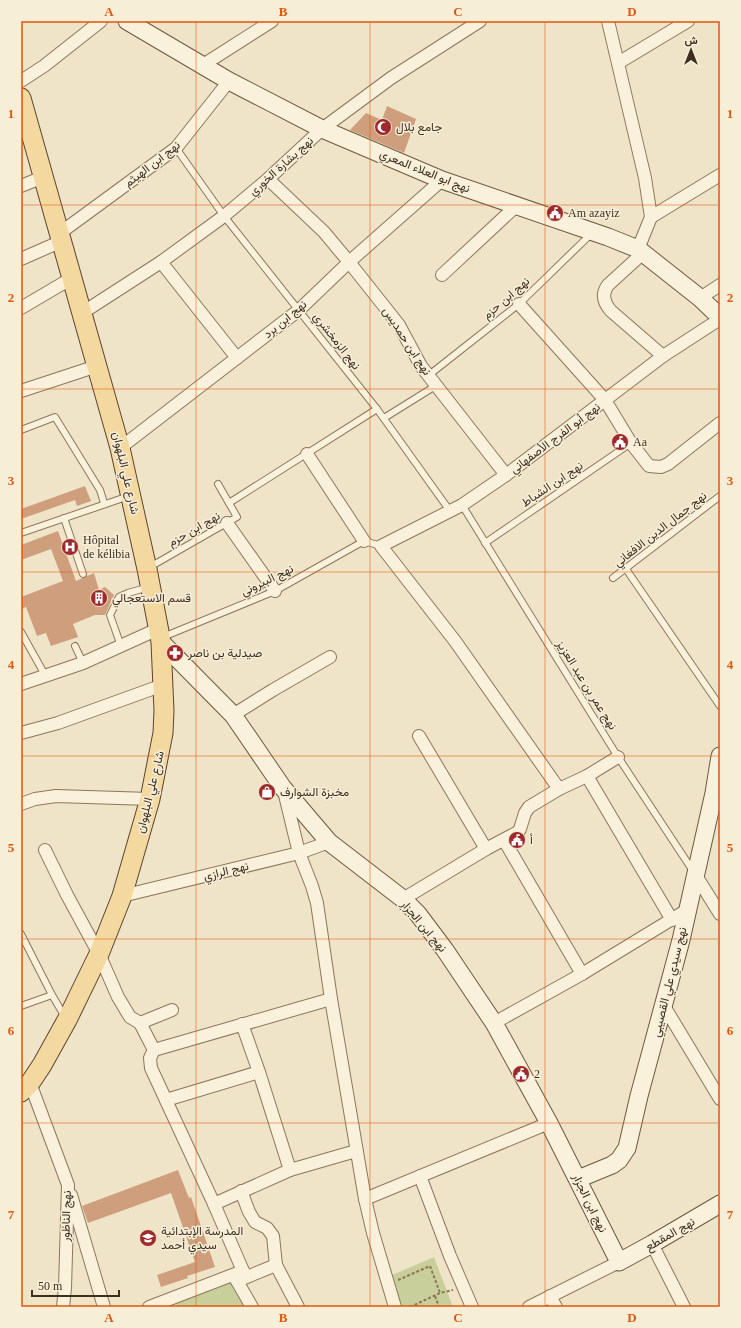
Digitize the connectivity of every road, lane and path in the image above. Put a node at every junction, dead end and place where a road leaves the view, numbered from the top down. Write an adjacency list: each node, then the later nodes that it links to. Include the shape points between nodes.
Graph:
1 (101, 21): 9 (street)
2 (127, 21): 8 (street, نهج ابو العلاء المعري)
3 (272, 21): 8 (street)
4 (480, 21): 12 (street, نهج بشارة الخوري, via 391,78)
5 (608, 21): 7 (street)
6 (688, 21): 7 (street)
7 (618, 63): 21 (street, via 645,178)
8 (203, 65): 10 (street, نهج ابو العلاء المعري)
9 (21, 81)
10 (229, 81): 12 (street, نهج ابو العلاء المعري); 13 (street, نهج ابن الهيثم)
11 (21, 100): 15 (main road, شارع علي البلهوان)
12 (322, 128): 16 (street, نهج بشارة الخوري); 17 (street, نهج ابو العلاء المعري)
13 (176, 148): 20 (lane, نهج الزمخشري); 23 (street, نهج ابن الهيثم)
14 (720, 175): 21 (street)
15 (43, 177): 18 (street); 23 (main road, شارع علي البلهوان)
16 (268, 179): 20 (street, نهج بشارة الخوري); 27 (street, نهج ابن حمديس, via 324,232)
17 (442, 180): 19 (street, نهج ابو العلاء المعري); 27 (street, نهج ابن برد)
18 (21, 186)
19 (516, 206): 22 (street, نهج ابو العلاء المعري); 28 (street)
20 (224, 216): 26 (street, نهج بشارة الخوري); 34 (lane, نهج الزمخشري)
21 (651, 217): 24 (street)
22 (593, 232): 24 (street, نهج ابو العلاء المعري); 32 (lane, نهج ابن حزم)
23 (61, 237): 25 (street, نهج ابن الهيثم); 29 (main road, شارع علي البلهوان)
24 (640, 251): 31 (street, نهج ابو العلاء المعري); 37 (street, via 608,285 604,295 611,311)
25 (21, 259)
26 (161, 262): 35 (street, نهج بشارة الخوري); 38 (street)
27 (349, 262): 34 (street, نهج ابن برد); 40 (street, نهج ابن حمديس, via 399,325 415,355)
28 (442, 275)
29 (72, 278): 33 (street); 35 (main road, شارع علي البلهوان)
30 (720, 285): 31 (street)
31 (700, 298): 36 (street, نهج ابو العلاء المعري)
32 (519, 304): 40 (lane, نهج ابن حزم); 43 (street)
33 (21, 308)
34 (298, 310): 38 (street, نهج ابن برد); 44 (lane, نهج الزمخشري)
35 (82, 313): 39 (main road, شارع علي البلهوان)
36 (720, 318): 37 (street, نهج أبو الفرج الأصفهاني)
37 (663, 356): 43 (street, نهج أبو الفرج الأصفهاني)
38 (237, 358): 49 (street, نهج ابن برد)
39 (97, 366): 42 (street); 49 (main road, شارع علي البلهوان)
40 (429, 374): 41 (street, نهج ابن حمديس)
41 (436, 385): 45 (lane); 51 (street, نهج ابن حمديس)
42 (21, 391)
43 (605, 400): 48 (street); 51 (street, نهج أبو الفرج الأصفهاني)
44 (377, 409): 45 (lane, نهج الزمخشري); 50 (lane, نهج ابن حزم)
45 (384, 418): 58 (lane, نهج الزمخشري)
46 (720, 423): 48 (street, via 661,467 649,466)
47 (21, 430): 55 (lane, via 56,417 100,490)
48 (631, 443): 63 (lane, نهج ابن الشباط)
49 (120, 448): 53 (main road, شارع علي البلهوان)
50 (307, 454): 56 (lane, نهج ابن حزم); 62 (street)
51 (506, 475): 57 (street, نهج أبو الفرج الأصفهاني)
52 (218, 484): 56 (lane, نهج ابن حزم)
53 (131, 495): 55 (lane); 67 (main road, شارع علي البلهوان)
54 (720, 496): 65 (lane, نهج جمال الدين الافغاني)
55 (104, 503): 59 (lane)
56 (229, 503): 60 (lane, نهج ابن حزم, via 237,517)
57 (462, 505): 58 (street, نهج أبو الفرج الأصفهاني); 63 (lane, نهج عمر بن عبد العزيز)
58 (450, 511): 64 (street, نهج أبو الفرج الأصفهاني)
59 (64, 518): 61 (lane); 66 (lane)
60 (227, 523): 67 (lane, نهج ابن حزم); 69 (street)
61 (21, 533)
62 (364, 541): 64 (lane); 69 (lane, نهج البيروني)
63 (485, 543): 84 (lane, نهج عمر بن عبد العزيز)
64 (381, 546): 87 (street, via 455,641)
65 (626, 569): 68 (lane, نهج جمال الدين الافغاني); 79 (lane)
66 (83, 574)
67 (149, 578): 71 (main road, شارع علي البلهوان); 73 (lane, نهج ابن حزم, via 119,597 110,615)
68 (613, 578)
69 (275, 591): 71 (lane, نهج البيروني)
70 (21, 632): 76 (lane)
71 (160, 636): 73 (street); 78 (main road, شارع علي البلهوان); 80 (street, نهج ابن الجزار)
72 (75, 646): 75 (lane)
73 (121, 646): 75 (street)
74 (330, 657): 80 (street)
75 (83, 663): 76 (street)
76 (45, 675): 77 (street)
77 (21, 684)
78 (163, 685): 81 (street, via 58,723); 88 (main road, شارع علي البلهوان, via 163,733)
79 (720, 706)
80 (233, 715): 86 (street, نهج ابن الجزار)
81 (21, 733)
82 (419, 736): 92 (street)
83 (720, 756): 95 (street, نهج سيدي علي القصيبي)
84 (618, 757): 85 (street); 95 (lane, نهج عمر بن عبد العزيز)
85 (587, 776): 87 (street); 100 (street)
86 (283, 788): 91 (street, نهج ابن الجزار); 94 (street)
87 (558, 789): 90 (street, via 529,807 524,813 520,829)
88 (150, 799): 89 (street, via 56,796); 96 (main road, شارع علي البلهوان)
89 (21, 804)
90 (504, 840): 92 (street); 103 (street)
91 (329, 842): 94 (street, نهج الرازي); 97 (street, نهج ابن الجزار)
92 (486, 849): 97 (street)
93 (45, 850): 102 (street)
94 (299, 853): 96 (street, نهج الرازي); 105 (street, via 317,903)
95 (695, 874): 98 (street, نهج سيدي علي القصيبي); 99 (street)
96 (122, 896): 102 (main road, شارع علي البلهوان)
97 (403, 899): 111 (street, نهج ابن الجزار, via 418,914 445,950)
98 (687, 910): 100 (street); 107 (street, نهج سيدي علي القصيبي)
99 (720, 914)
100 (672, 920): 103 (street)
101 (21, 934): 104 (lane)
102 (99, 954): 109 (main road, شارع علي البلهوان); 110 (street, via 130,1017)
103 (582, 974): 111 (street)
104 (52, 995): 106 (lane); 109 (lane)
105 (331, 998): 112 (street); 119 (street)
106 (21, 1006)
107 (664, 1006): 116 (street); 122 (street, نهج سيدي علي القصيبي, via 627,1148 612,1165)
108 (172, 1010): 110 (street)
109 (67, 1020): 115 (main road, شارع علي البلهوان, via 42,1065)
110 (140, 1023): 113 (street)
111 (494, 1023): 118 (street, نهج ابن الجزار)
112 (242, 1024): 113 (street); 114 (street)
113 (154, 1050): 117 (street, via 150,1065)
114 (259, 1072): 117 (street); 120 (street)
115 (25, 1088): 123 (street, نهج الناظور)
116 (718, 1092)
117 (166, 1100): 126 (street)
118 (549, 1123): 121 (street); 122 (street, نهج ابن الجزار)
119 (356, 1151): 120 (street); 125 (street)
120 (290, 1170): 124 (street)
121 (420, 1176): 125 (street); 133 (street)
122 (578, 1179): 129 (street, نهج ابن الجزار)
123 (68, 1185): 137 (street); 138 (street, نهج الناظور)
124 (241, 1191): 126 (street); 130 (street, via 255,1222 267,1228 273,1236)
125 (365, 1199): 142 (street)
126 (214, 1204): 131 (street)
127 (720, 1204): 128 (street, نهج المقطع)
128 (652, 1244): 129 (street, نهج المقطع); 148 (street)
129 (619, 1262): 136 (street)
130 (276, 1266): 131 (street); 141 (street)
131 (240, 1276): 139 (street); 140 (street)
132 (398, 1281): 134 (path, via 430,1266)
133 (464, 1287): 134 (path); 145 (street)
134 (440, 1293): 135 (path)
135 (434, 1296): 143 (path); 144 (path)
136 (550, 1296): 146 (street); 147 (street)
137 (101, 1306)
138 (63, 1307)
139 (149, 1307)
140 (252, 1307)
141 (298, 1307)
142 (395, 1307)
143 (410, 1307)
144 (439, 1307)
145 (472, 1307)
146 (529, 1307)
147 (556, 1307)
148 (684, 1307)

